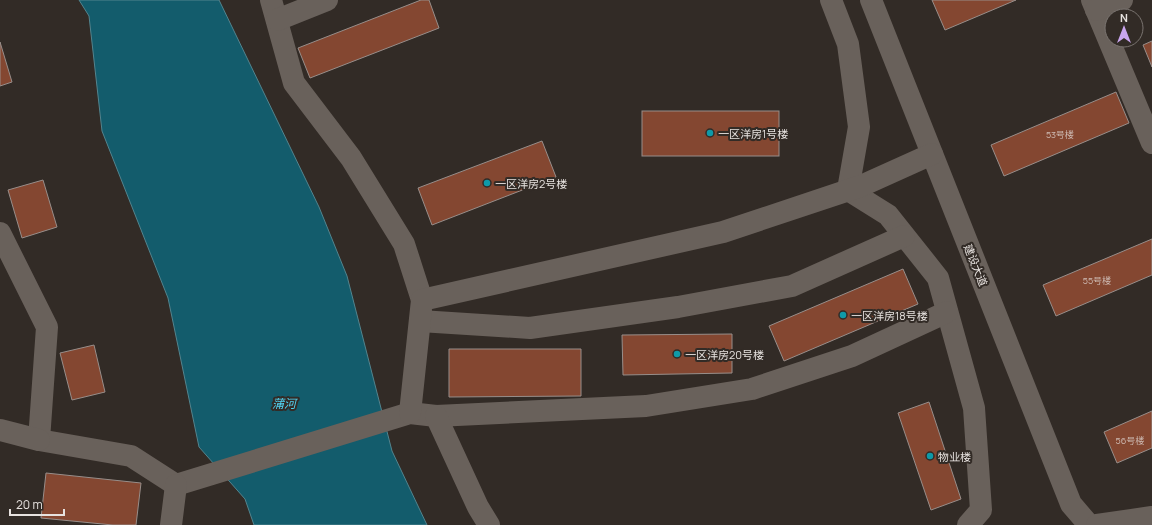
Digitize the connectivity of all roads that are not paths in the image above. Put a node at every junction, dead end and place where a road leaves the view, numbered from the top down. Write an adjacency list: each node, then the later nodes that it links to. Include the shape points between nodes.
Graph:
1 (327, 0): 6 (street)
2 (830, 0): 10 (street, via 848,44 859,127)
3 (870, 0): 9 (street, 建设大道)
4 (1122, 0): 5 (street)
5 (1094, 5): 7 (street)
6 (274, 10): 13 (street, via 294,83 351,158 404,244)
7 (1147, 117): 8 (street)
8 (1152, 143)
9 (932, 154): 10 (street); 24 (street, 建设大道, via 1071,504)
10 (848, 190): 12 (street, via 888,215); 13 (street, via 723,232)
11 (0, 233): 18 (street, via 47,327)
12 (904, 236): 13 (street, via 792,286 678,307 530,328); 14 (street, via 938,278)
13 (421, 310): 15 (street)
14 (947, 312): 16 (street, via 852,356 752,389 646,406); 23 (street, via 974,408 981,510)
15 (410, 413): 16 (street); 19 (street)
16 (436, 416): 22 (street, via 478,507)
17 (0, 430): 18 (street)
18 (39, 440): 19 (street, via 130,456)
19 (176, 484): 21 (street)
20 (1152, 517): 25 (street)
21 (170, 525)
22 (489, 525)
23 (968, 525)
24 (1090, 525)
25 (1097, 525)

